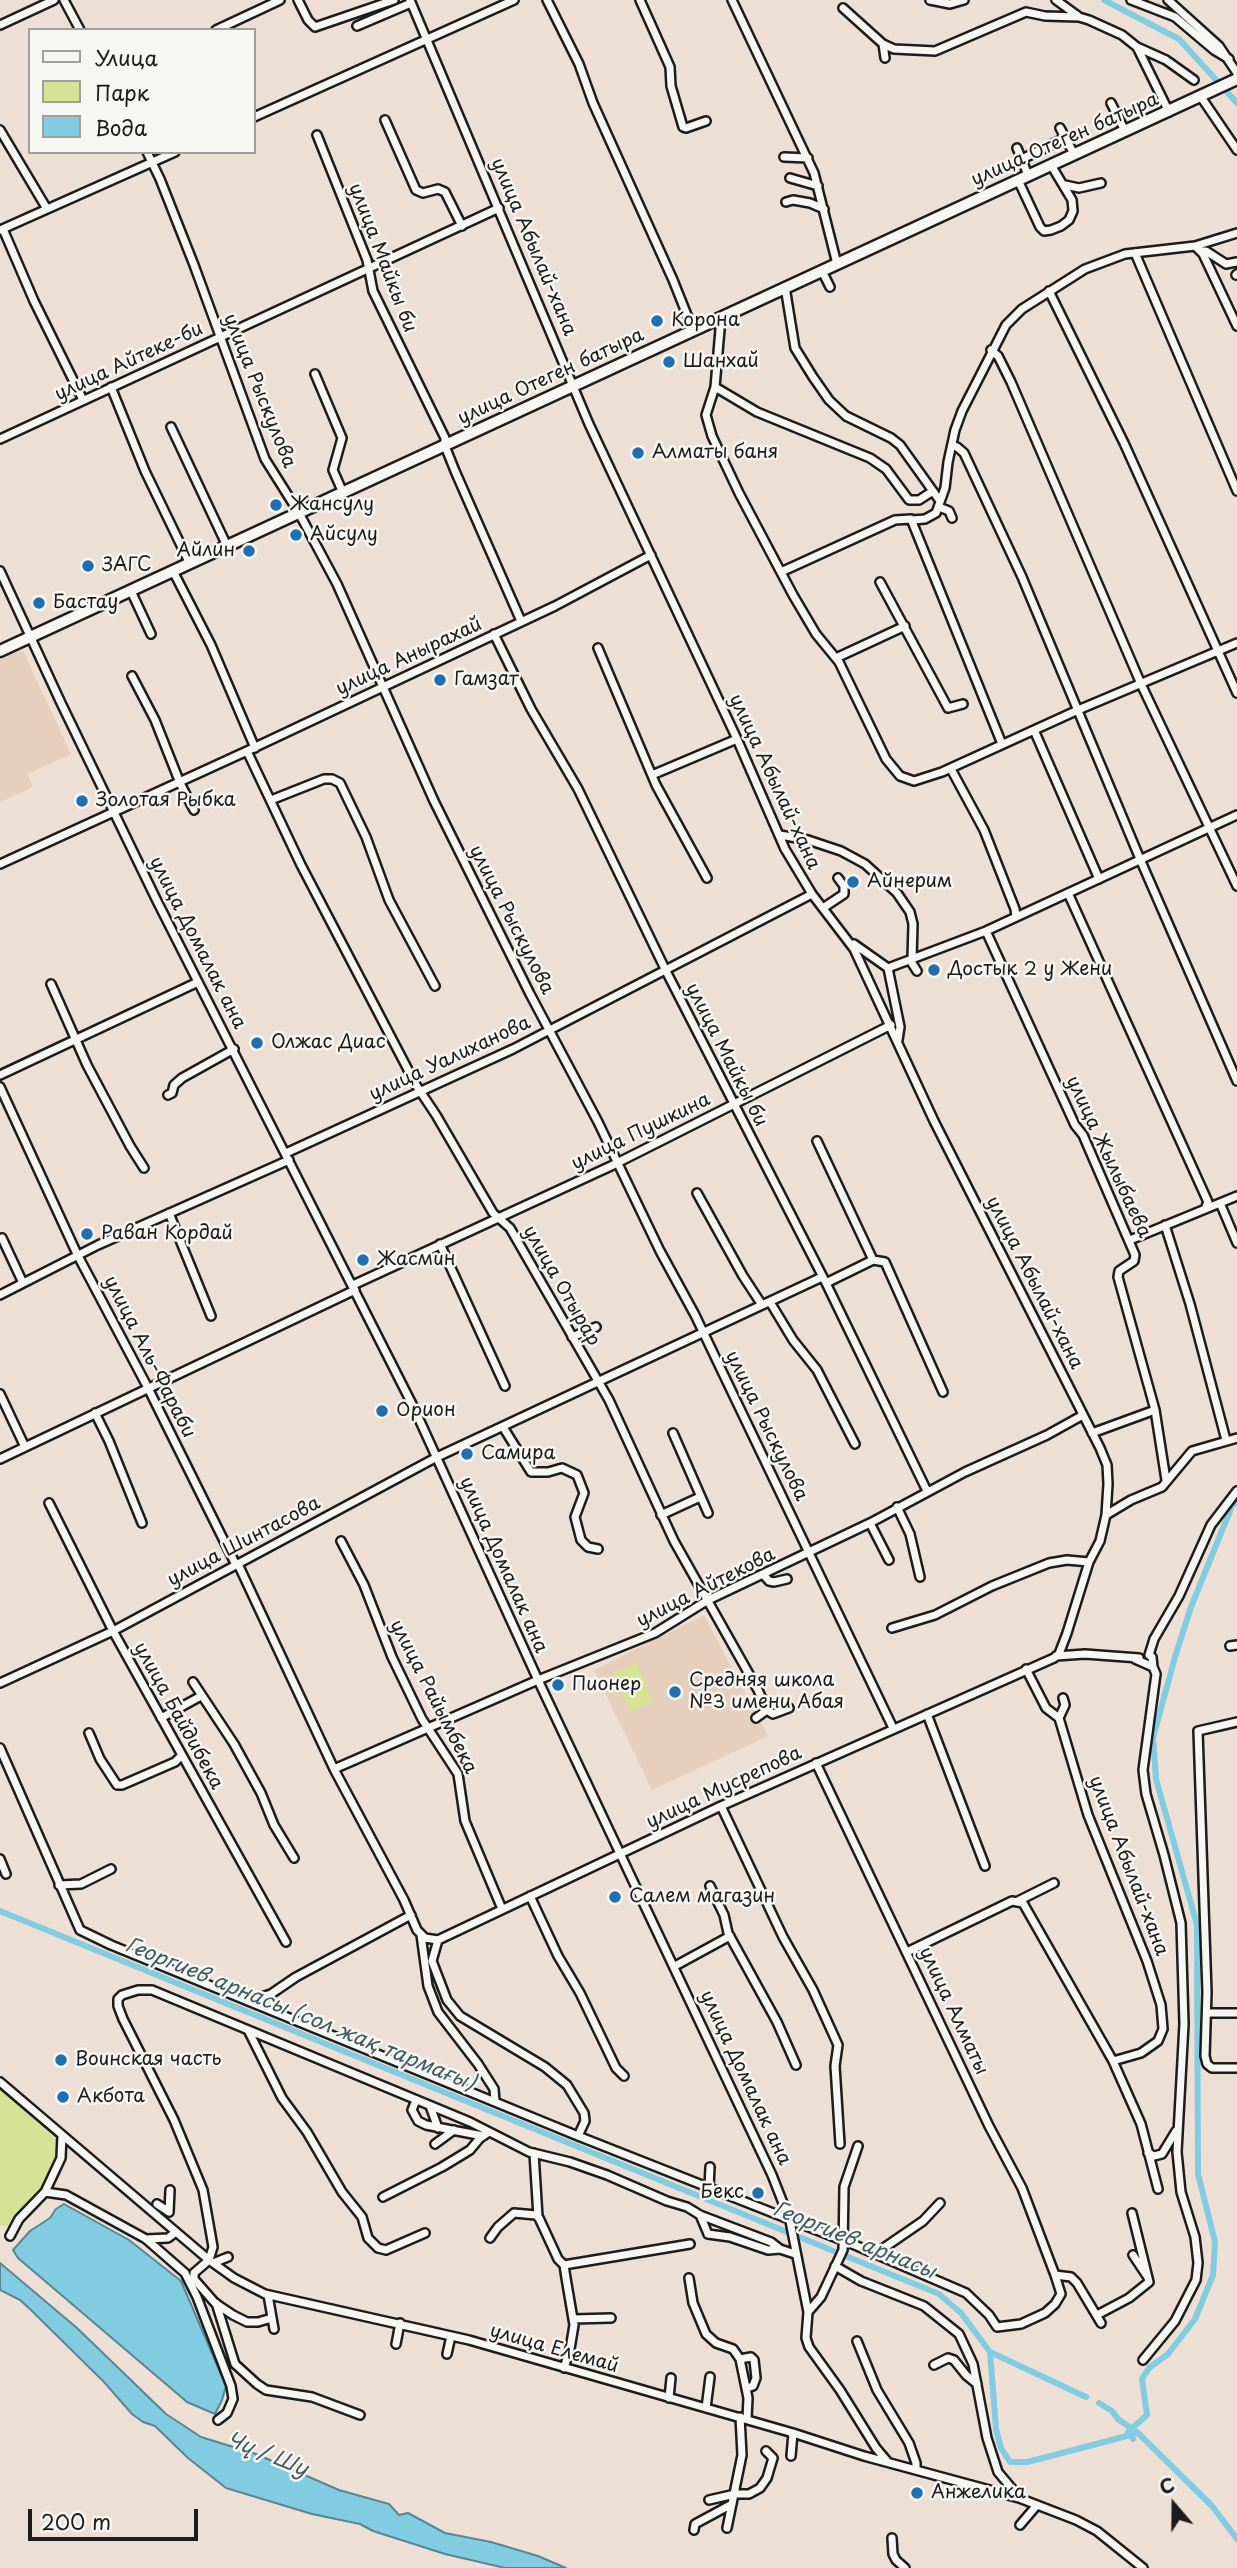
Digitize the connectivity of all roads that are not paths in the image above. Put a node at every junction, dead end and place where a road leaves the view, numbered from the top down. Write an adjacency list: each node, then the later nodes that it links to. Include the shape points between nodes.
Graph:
1 (54, 0): 19 (street)
2 (65, 0): 21 (street)
3 (280, 0): 22 (street)
4 (298, 0): 5 (street, via 315,27)
5 (394, 0)
6 (514, 0): 16 (street)
7 (547, 0): 76 (street, via 579,64)
8 (640, 0): 36 (street, via 670,67 683,127)
9 (732, 0): 48 (street)
10 (930, 0): 11 (street, via 950,4)
11 (964, 0)
12 (1056, 0): 18 (street)
13 (1131, 0): 27 (street, via 1175,17)
14 (1168, 0): 27 (street)
15 (411, 2): 20 (street); 23 (street, улица Абылай-хана)
16 (499, 3): 23 (street)
17 (844, 8): 24 (street)
18 (1079, 17): 24 (street, via 1026,12 941,50 894,49); 25 (street, via 1111,29)
19 (0, 24)
20 (357, 26)
21 (79, 28)
22 (220, 28)
23 (428, 40): 34 (street); 59 (street, улица Абылай-хана)
24 (884, 44): 26 (street)
25 (1137, 47): 30 (street); 33 (street)
26 (885, 58)
27 (1229, 59): 28 (street)
28 (1237, 73)
29 (1237, 79): 31 (main road, улица Отеген батыра)
30 (1194, 80)
31 (1201, 97): 33 (main road, улица Отеген батыра); 43 (street)
32 (1111, 103): 39 (street)
33 (1169, 112): 39 (main road, улица Отеген батыра)
34 (256, 116)
35 (385, 120): 62 (street, via 415,190 445,192)
36 (706, 121)
37 (1060, 128): 41 (street)
38 (0, 130): 60 (street)
39 (1125, 131): 46 (main road, улица Отеген батыра)
40 (317, 135): 69 (street, улица Майкы би)
41 (1065, 138): 46 (street); 49 (street)
42 (1017, 148): 49 (street)
43 (1237, 150)
44 (147, 154): 50 (street, улица Рыскулова)
45 (170, 154): 50 (street)
46 (1074, 154): 51 (main road, улица Отеген батыра)
47 (784, 158): 48 (street)
48 (808, 158): 56 (street)
49 (1022, 159): 52 (street)
50 (152, 162): 60 (street); 77 (street, улица Рыскулова)
51 (1051, 165): 52 (main road, улица Отеген батыра); 57 (street)
52 (1028, 175): 54 (main road, улица Отеген батыра)
53 (790, 178): 56 (street)
54 (1018, 180): 57 (street, via 1044,230 1069,220 1072,200); 68 (main road, улица Отеген батыра)
55 (1101, 184): 57 (street)
56 (818, 186): 61 (street)
57 (1065, 186)
58 (786, 202): 61 (street)
59 (499, 208): 62 (street, улица Айтеке-би); 80 (street, улица Абылай-хана)
60 (47, 209): 63 (street)
61 (824, 209): 68 (street)
62 (462, 226): 69 (street, улица Айтеке-би)
63 (1, 229): 83 (street)
64 (1237, 233): 65 (street)
65 (1198, 249): 66 (street); 67 (street, via 1226,264); 75 (street)
66 (1135, 253): 73 (street, via 1098,262); 89 (street)
67 (1237, 262)
68 (837, 264): 70 (main road, улица Отеген батыра)
69 (368, 269): 77 (street, улица Айтеке-би); 87 (street, улица Майкы би, via 373,290)
70 (822, 271): 71 (main road, улица Отеген батыра); 72 (street)
71 (785, 287): 74 (main road, улица Отеген батыра); 88 (street, via 795,348 829,400 846,416 900,445)
72 (830, 287)
73 (1049, 291): 78 (street, via 1013,317); 111 (street)
74 (721, 318): 76 (main road, улица Отеген батыра); 82 (street)
75 (1237, 326)
76 (692, 330): 80 (main road, улица Отеген батыра)
77 (220, 338): 81 (street, улица Айтеке-би); 92 (street, улица Рыскулова, via 265,459)
78 (991, 350): 86 (street, via 962,411); 114 (street, via 1011,382)
79 (315, 374): 90 (street, via 342,442 333,470)
80 (574, 386): 87 (main road, улица Отеген батыра); 96 (street, улица Абылай-хана)
81 (111, 387): 83 (street, улица Айтеке-би); 97 (street)
82 (715, 387): 88 (street, via 757,412 870,458 886,469 909,500 919,500); 100 (street, via 706,415 712,436)
83 (83, 400): 85 (street, улица Айтеке-би)
84 (171, 427): 95 (street)
85 (0, 439)
86 (952, 445): 91 (street); 118 (street, via 964,453)
87 (445, 446): 90 (main road, улица Отеген батыра); 103 (street, улица Майкы би)
88 (933, 491): 91 (street)
89 (1237, 491)
90 (342, 493): 92 (main road, улица Отеген батыра)
91 (939, 504): 93 (street); 94 (street, via 931,517)
92 (299, 513): 95 (main road, улица Отеген батыра); 115 (street, улица Рыскулова)
93 (952, 518)
94 (914, 522): 100 (street, via 895,520); 121 (street)
95 (228, 546): 97 (main road, улица Отеген батыра)
96 (651, 555): 103 (street, улица Анырахай); 120 (street, улица Абылай-хана)
97 (190, 564): 99 (main road, улица Отеген батыра)
98 (0, 571): 107 (street, улица Домалак ана)
99 (173, 572): 102 (main road, улица Отеген батыра); 122 (street, улица Отырар, via 211,645)
100 (781, 572): 112 (street, via 816,634)
101 (880, 582): 104 (street)
102 (131, 591): 105 (street); 107 (main road, улица Отеген батыра)
103 (521, 621): 106 (street, улица Анырахай)
104 (905, 626): 112 (street); 117 (street, via 948,708)
105 (150, 634)
106 (494, 634): 115 (street, улица Анырахай); 146 (street, улица Майкы би, via 578,789)
107 (32, 637): 110 (main road, улица Отеген батыра); 128 (street, улица Домалак ана)
108 (1237, 643): 111 (street)
109 (598, 648): 124 (street)
110 (0, 651)
111 (1218, 651): 114 (street); 116 (street)
112 (836, 658): 123 (street, via 894,771 914,781)
113 (132, 676): 125 (street)
114 (1141, 684): 118 (street); 130 (street)
115 (384, 685): 122 (street, улица Анырахай); 152 (street, улица Рыскулова, via 434,802)
116 (1237, 693)
117 (963, 704)
118 (1079, 710): 119 (street); 132 (street)
119 (1034, 730): 121 (street); 136 (street)
120 (737, 739): 124 (street); 131 (street, улица Абылай-хана)
121 (1002, 744): 123 (street)
122 (251, 749): 125 (street, улица Анырахай); 126 (street, улица Отырар)
123 (951, 769): 141 (street, via 984,830)
124 (652, 775): 134 (street)
125 (180, 783): 127 (street); 128 (street, улица Анырахай)
126 (271, 800): 150 (street, via 324,779 340,783 389,900); 159 (street, улица Отырар)
127 (194, 810)
128 (114, 812): 133 (street, улица Анырахай); 148 (street, улица Домалак ана)
129 (1237, 815): 130 (street)
130 (1210, 827): 132 (street); 137 (street)
131 (780, 835): 139 (street, улица Абылай-хана); 144 (street, via 841,851 865,863 897,893 913,924)
132 (1140, 859): 136 (street); 157 (street)
133 (0, 864)
134 (707, 878)
135 (838, 878): 140 (street, via 844,894)
136 (1099, 879): 138 (street)
137 (1237, 886)
138 (1068, 893): 141 (street); 169 (street, via 1208,1202)
139 (812, 894): 140 (street, улица Абылай-хана); 146 (street, улица Уалиханова)
140 (823, 908): 143 (street, улица Абылай-хана)
141 (1016, 917): 142 (street)
142 (986, 931): 144 (street); 174 (street, улица Жылыбаева)
143 (850, 942): 145 (street); 151 (street, улица Абылай-хана)
144 (911, 959): 145 (street); 147 (street)
145 (888, 968): 153 (street, via 901,1030)
146 (666, 971): 152 (street, улица Уалиханова); 161 (street, улица Майкы би)
147 (917, 971)
148 (198, 982): 154 (street); 155 (street, улица Домалак ана)
149 (51, 984): 154 (street)
150 (435, 986)
151 (891, 1025): 153 (street, улица Абылай-хана); 161 (street, улица Пушкина)
152 (549, 1030): 159 (street, улица Уалиханова); 164 (street, улица Рыскулова)
153 (898, 1040): 195 (street, улица Абылай-хана, via 938,1130)
154 (76, 1041): 156 (street); 165 (street)
155 (233, 1049): 160 (street, via 182,1077); 163 (street, улица Домалак ана)
156 (0, 1075)
157 (1237, 1081)
158 (0, 1087): 177 (street, улица Аль-Фараби)
159 (420, 1092): 163 (street, улица Уалиханова); 171 (street, улица Отырар)
160 (168, 1095)
161 (733, 1104): 164 (street, улица Пушкина); 179 (street, улица Майкы би)
162 (817, 1141): 178 (street)
163 (288, 1156): 170 (street, улица Уалиханова); 181 (street, улица Домалак ана)
164 (617, 1163): 171 (street, улица Пушкина); 186 (street, улица Рыскулова)
165 (144, 1168)
166 (697, 1193): 183 (street, via 743,1276)
167 (1237, 1196): 168 (street)
168 (1220, 1203): 169 (street); 175 (street)
169 (1205, 1209): 172 (street)
170 (169, 1213): 177 (street, улица Уалиханова); 184 (street)
171 (496, 1218): 176 (street, улица Пушкина); 187 (street, улица Отырар, via 510,1228)
172 (1166, 1225): 174 (street); 200 (street)
173 (2, 1238): 180 (street)
174 (1130, 1240): 193 (street, улица Жылыбаева, via 1135,1259 1119,1270 1118,1277)
175 (1237, 1243)
176 (440, 1244): 181 (street, улица Пушкина); 189 (street)
177 (77, 1254): 180 (street, улица Уалиханова); 190 (street, улица Аль-Фараби)
178 (873, 1260): 179 (street, улица Шинтасова); 191 (street, via 887,1264)
179 (824, 1280): 183 (street, улица Шинтасова); 206 (street, улица Майкы би)
180 (23, 1283): 182 (street, улица Уалиханова)
181 (354, 1288): 190 (street, улица Пушкина); 203 (street, улица Домалак ана)
182 (0, 1295)
183 (766, 1304): 186 (street, улица Шинтасова); 201 (street, via 817,1370)
184 (211, 1316)
185 (596, 1327): 187 (street)
186 (703, 1333): 188 (street, улица Шинтасова); 218 (street, улица Рыскулова)
187 (572, 1337): 188 (street, улица Отырар)
188 (599, 1382): 196 (street, улица Шинтасова); 212 (street, улица Отырар)
189 (505, 1386)
190 (148, 1388): 194 (street, улица Пушкина); 221 (street, улица Аль-Фараби)
191 (943, 1392)
192 (0, 1394): 202 (street)
193 (1154, 1410): 198 (street); 205 (street, улица Жылыбаева)
194 (95, 1413): 202 (street, улица Пушкина); 214 (street)
195 (1083, 1415): 198 (street, улица Абылай-хана); 206 (street, улица Айтекова)
196 (503, 1427): 203 (street, улица Шинтасова); 217 (street, via 531,1472 562,1468 577,1475 584,1493 576,1517 581,1540)
197 (673, 1433): 208 (street)
198 (1092, 1433): 213 (street, улица Абылай-хана, via 1107,1465)
199 (1237, 1438): 200 (street)
200 (1226, 1440): 205 (street, via 1192,1451)
201 (855, 1444)
202 (25, 1447): 204 (street, улица Пушкина)
203 (437, 1457): 221 (street, улица Шинтасова); 233 (street, улица Домалак ана)
204 (0, 1459)
205 (1166, 1480): 213 (street, via 1162,1487)
206 (927, 1491): 210 (street, улица Айтекова)
207 (1237, 1491): 229 (street, via 1211,1525)
208 (700, 1497): 211 (street); 212 (street)
209 (49, 1503): 227 (street, улица Байдибека)
210 (897, 1507): 215 (street, улица Айтекова); 223 (street, via 910,1534)
211 (708, 1513)
212 (661, 1515): 225 (street, улица Отырар)
213 (1106, 1516): 220 (street, улица Абылай-хана)
214 (142, 1522)
215 (870, 1523): 218 (street, улица Айтекова); 219 (street)
216 (341, 1541): 245 (street, улица Райымбека)
217 (598, 1549)
218 (810, 1552): 222 (street, улица Айтекова); 246 (street, улица Рыскулова)
219 (889, 1560)
220 (1089, 1562): 226 (street, via 1049,1563 934,1615); 228 (street, улица Абылай-хана)
221 (237, 1564): 227 (street, улица Шинтасова); 251 (street, улица Аль-Фараби)
222 (763, 1574): 224 (street, via 769,1581); 225 (street, улица Айтекова)
223 (920, 1577)
224 (787, 1579)
225 (708, 1601): 233 (street, улица Айтекова, via 655,1633); 239 (street, улица Отырар)
226 (892, 1628)
227 (113, 1632): 235 (street, улица Шинтасова); 241 (street, улица Байдибека)
228 (1056, 1656): 230 (street); 232 (street)
229 (1149, 1656): 230 (street); 231 (street)
230 (1135, 1659): 231 (street)
231 (1153, 1667): 284 (street, via 1155,1685 1143,1770 1183,1938)
232 (1026, 1669): 240 (street, улица Мусрепова); 243 (street, улица Абылай-хана, via 1046,1708)
233 (538, 1680): 245 (street, улица Айтекова); 253 (street, улица Домалак ана)
234 (193, 1682): 236 (street, улица Байдибека)
235 (0, 1683)
236 (201, 1696): 241 (street); 254 (street, улица Байдибека, via 234,1744)
237 (1063, 1698): 243 (street)
238 (789, 1708): 239 (street, via 772,1714)
239 (766, 1710): 242 (street)
240 (927, 1714): 246 (street, улица Мусрепова); 256 (street)
241 (161, 1718): 249 (street, улица Байдибека)
242 (756, 1718)
243 (1059, 1718): 276 (street, улица Абылай-хана, via 1088,1815 1147,1961 1164,2017 1161,2036 1153,2045)
244 (1237, 1722): 273 (street, via 1198,1731)
245 (429, 1728): 251 (street, улица Айтекова); 264 (street, улица Райымбека, via 458,1774 465,1821)
246 (893, 1728): 250 (street, улица Мусрепова)
247 (89, 1733): 249 (street, via 117,1785)
248 (0, 1748): 260 (street)
249 (182, 1755): 269 (street, улица Байдибека)
250 (816, 1763): 252 (street, улица Мусрепова); 270 (street, улица Алматы)
251 (334, 1769): 265 (street, улица Аль-Фараби)
252 (721, 1806): 253 (street, улица Мусрепова); 291 (street, via 838,2045)
253 (621, 1853): 262 (street, улица Мусрепова); 271 (street, улица Домалак ана)
254 (294, 1858)
255 (0, 1859): 258 (street)
256 (985, 1866)
257 (111, 1869): 260 (street, via 81,1884)
258 (6, 1874)
259 (1054, 1883): 263 (street)
260 (59, 1885): 272 (street, via 80,1930)
261 (710, 1886): 267 (street)
262 (530, 1896): 264 (street, улица Мусрепова); 279 (street)
263 (1018, 1901): 270 (street); 276 (street)
264 (502, 1909): 268 (street, улица Мусрепова)
265 (411, 1915): 266 (street, улица Аль-Фараби); 272 (street, via 271,1994)
266 (421, 1935): 268 (street); 282 (street, улица Аль-Фараби, via 428,1986 438,2012 478,2064 494,2090)
267 (730, 1936): 271 (street); 277 (street)
268 (438, 1940): 289 (street, via 432,1961 447,2000 460,2016 567,2085 584,2113)
269 (286, 1941)
270 (907, 1952): 324 (street, улица Алматы, via 1022,2189)
271 (674, 1966): 306 (street, улица Домалак ана, via 772,2175)
272 (248, 2002): 282 (street)
273 (1207, 2013): 274 (street); 278 (street, via 1207,2063 1212,2068)
274 (1237, 2013)
275 (249, 2031): 281 (street); 308 (street, via 282,2098 362,2217 368,2238 386,2250); 321 (street, via 152,1990 138,1990 118,1999 203,2190 212,2234)
276 (1112, 2062): 294 (street, via 1141,2124)
277 (796, 2065)
278 (1237, 2068)
279 (624, 2076)
280 (0, 2082): 288 (street, улица Елемай)
281 (416, 2100): 283 (street); 285 (street, via 412,2110 418,2121)
282 (495, 2101): 289 (street)
283 (430, 2105): 285 (street); 287 (street)
284 (1178, 2127): 294 (street, via 1162,2154); 340 (street, via 1181,2192 1195,2237 1196,2280 1175,2321)
285 (438, 2128): 286 (street)
286 (455, 2130): 287 (street); 290 (street)
287 (486, 2134): 293 (street); 300 (street, via 470,2150)
288 (62, 2135): 299 (street, via 61,2158); 307 (street, улица Елемай)
289 (578, 2136): 296 (street)
290 (435, 2144)
291 (840, 2144)
292 (858, 2146): 313 (street, via 844,2187)
293 (534, 2153): 304 (street, via 607,2175); 305 (street)
294 (1148, 2153): 297 (street)
295 (710, 2167): 296 (street)
296 (709, 2188): 306 (street)
297 (1158, 2189)
298 (170, 2190): 302 (street, via 169,2212)
299 (45, 2192): 309 (street, via 19,2219); 312 (street, via 66,2195)
300 (383, 2197)
301 (940, 2203): 318 (street, via 923,2221)
302 (157, 2204)
303 (1132, 2213): 326 (street)
304 (700, 2215): 316 (street); 316 (street, via 707,2237 730,2237 768,2250)
305 (538, 2217): 311 (street, via 513,2209); 322 (street)
306 (790, 2224): 313 (street, улица Алматы); 317 (street, улица Домалак ана)
307 (176, 2232): 310 (street); 321 (street, улица Елемай)
308 (425, 2233)
309 (10, 2236)
310 (167, 2238): 312 (street); 315 (street)
311 (491, 2238)
312 (146, 2239): 315 (street)
313 (842, 2241): 318 (street, улица Алматы); 323 (street)
314 (690, 2244): 322 (street)
315 (158, 2248): 351 (street, via 185,2273 231,2386 233,2399)
316 (780, 2249): 317 (street)
317 (795, 2254): 329 (street)
318 (875, 2254): 324 (street, улица Алматы, via 966,2293 997,2327 1021,2324 1055,2304 1061,2294)
319 (1133, 2255): 326 (street)
320 (228, 2257): 321 (street)
321 (211, 2261): 327 (street, улица Елемай); 328 (street, via 194,2273 194,2279)
322 (564, 2265): 332 (street)
323 (837, 2265): 329 (street); 345 (street, via 861,2281 924,2306 951,2326 973,2364)
324 (1055, 2274): 326 (street, via 1071,2277 1099,2319)
325 (689, 2278): 339 (street, via 706,2334 733,2349)
326 (1149, 2281)
327 (268, 2295): 330 (street); 333 (street, улица Елемай)
328 (215, 2303): 330 (street, via 247,2322); 349 (street, via 235,2364 257,2384)
329 (808, 2312): 355 (street, via 809,2347)
330 (272, 2318): 334 (street)
331 (611, 2318): 332 (street)
332 (573, 2319): 342 (street)
333 (400, 2323): 335 (street, улица Елемай); 337 (street)
334 (274, 2329)
335 (451, 2336): 338 (street); 342 (street, улица Елемай)
336 (857, 2341): 356 (street, via 877,2390 909,2443)
337 (396, 2343)
338 (447, 2354)
339 (740, 2359): 346 (street); 346 (street, via 754,2360 753,2386)
340 (1143, 2361)
341 (933, 2364): 345 (street, via 954,2360)
342 (564, 2368): 347 (street, улица Елемай)
343 (671, 2378): 347 (street)
344 (710, 2378): 348 (street)
345 (978, 2385): 358 (street, via 998,2472)
346 (747, 2388): 350 (street)
347 (669, 2398): 348 (street, улица Елемай)
348 (706, 2408): 350 (street, улица Елемай)
349 (360, 2415)
350 (744, 2418): 352 (street, улица Елемай); 357 (street)
351 (218, 2420)
352 (793, 2433): 354 (street); 355 (street, улица Елемай)
353 (766, 2451): 357 (street, via 773,2458 760,2488)
354 (791, 2456)
355 (887, 2461): 356 (street, улица Елемай)
356 (916, 2470): 358 (street, улица Елемай)
357 (735, 2494): 359 (street); 360 (street)
358 (1019, 2498): 361 (street, улица Елемай)
359 (709, 2500)
360 (733, 2504): 363 (street); 364 (street, via 695,2524)
361 (1037, 2505): 362 (street); 367 (street, улица Елемай, via 1097,2531)
362 (1020, 2525)
363 (727, 2528)
364 (694, 2530)
365 (892, 2538): 366 (street, via 893,2554)
366 (905, 2568)
367 (1143, 2568)

